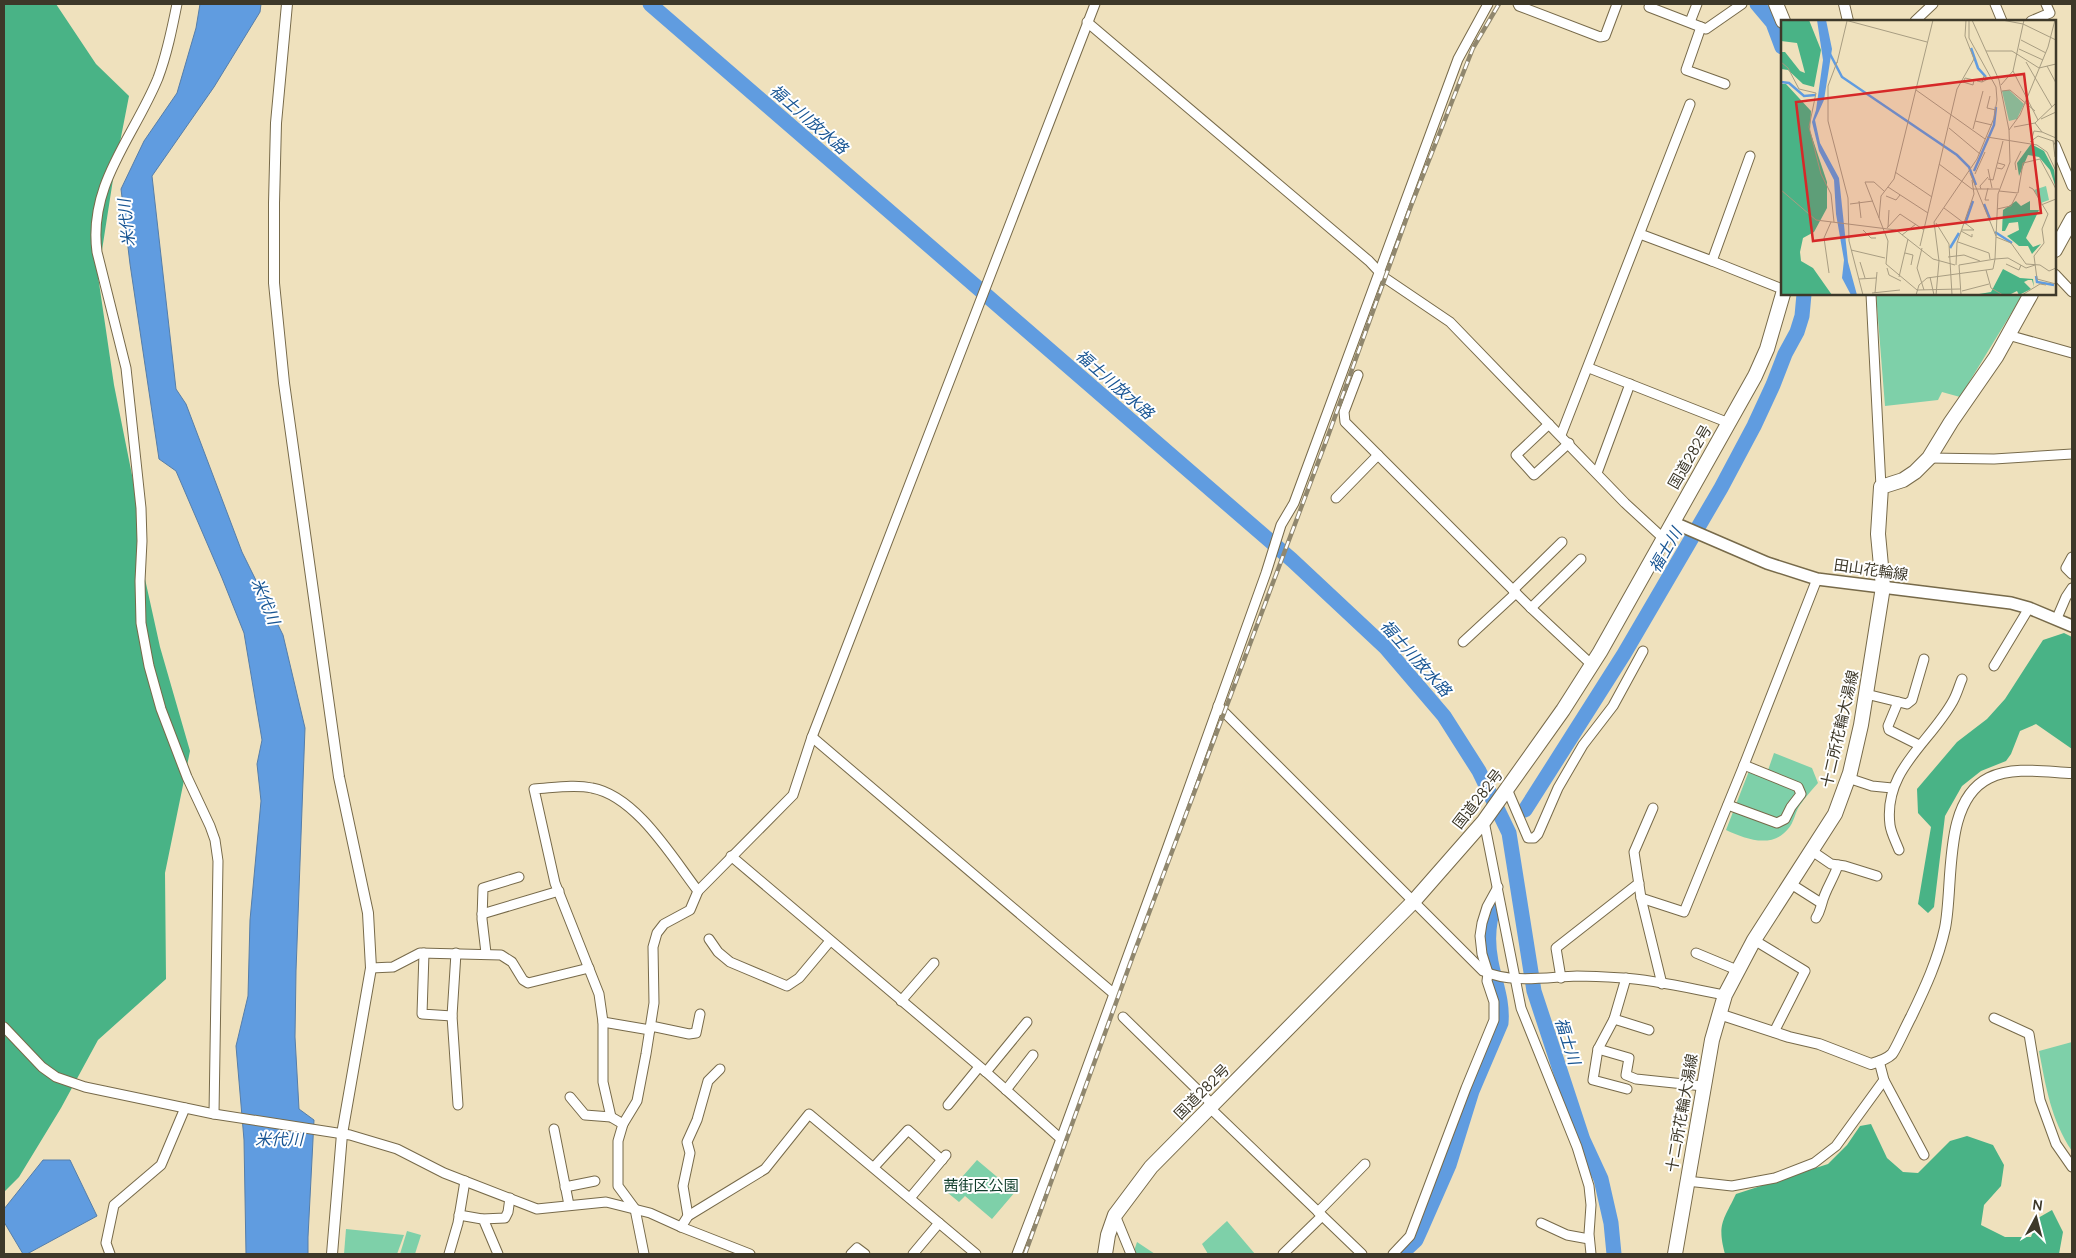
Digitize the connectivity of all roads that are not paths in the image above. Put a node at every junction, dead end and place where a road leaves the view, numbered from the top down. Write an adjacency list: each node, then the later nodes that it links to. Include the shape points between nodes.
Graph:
1 (177, 4): 148 (street, via 158,78 100,195 95,234 127,378 141,508 141,623 149,666 160,709 210,826 218,862)
2 (287, 4): 111 (street, via 276,123 274,283 284,383 339,777 368,913)
3 (1094, 4): 20 (street)
4 (1488, 4): 32 (street, via 1458,59)
5 (1518, 4): 6 (street, via 1600,37 1605,36)
6 (1618, 4)
7 (1697, 4): 21 (street)
8 (1742, 4): 22 (street, via 1706,29)
9 (1778, 4): 15 (main road)
10 (1844, 4): 16 (street)
11 (1933, 4): 17 (street)
12 (1994, 4): 18 (street)
13 (2046, 4): 19 (street, via 2050,13)
14 (1646, 5): 21 (street)
15 (1783, 20)
16 (1848, 20)
17 (1918, 20)
18 (2002, 20)
19 (2033, 20)
20 (1088, 22): 32 (street); 77 (street)
21 (1690, 22): 22 (street)
22 (1701, 27): 23 (street, via 1686,70)
23 (1725, 84)
24 (1690, 104): 29 (street)
25 (2056, 147): 27 (street)
26 (1750, 156): 31 (street)
27 (2072, 186)
28 (2072, 219): 30 (main road)
29 (1640, 234): 31 (street); 41 (street)
30 (2056, 248)
31 (1712, 261): 34 (street)
32 (1378, 272): 45 (street, via 1450,322); 76 (street, via 1294,502 1281,525)
33 (2056, 275): 35 (street)
34 (1781, 290)
35 (2072, 292)
36 (1783, 295): 44 (main road, 国道282号, via 1762,362)
37 (1871, 295): 52 (street)
38 (2030, 295): 39 (main road)
39 (2008, 335): 40 (street); 50 (main road)
40 (2072, 353)
41 (1588, 368): 43 (street); 46 (street)
42 (1358, 375): 49 (street, via 1344,412 1345,422)
43 (1630, 384): 44 (street); 51 (street)
44 (1729, 423): 54 (main road, 国道282号)
45 (1549, 424): 46 (street); 47 (street, via 1516,455 1534,475)
46 (1561, 435): 47 (street)
47 (1569, 443): 51 (street)
48 (2072, 454): 50 (street)
49 (1378, 455): 53 (street); 63 (street)
50 (1929, 458): 52 (main road, via 1903,480)
51 (1597, 473): 55 (street)
52 (1881, 487): 61 (main road, 十二所花輪大湯線, via 1878,534)
53 (1336, 498)
54 (1672, 522): 55 (main road, 国道282号); 60 (main road, 田山花輪線)
55 (1663, 538): 71 (main road, 国道282号)
56 (1562, 542): 63 (street)
57 (2072, 557): 59 (street, via 2066,568)
58 (1581, 559): 64 (street)
59 (2072, 574)
60 (1817, 579): 61 (main road, 田山花輪線); 79 (street)
61 (1883, 587): 65 (main road, 田山花輪線); 74 (main road, 十二所花輪大湯線)
62 (2072, 588): 66 (street)
63 (1515, 591): 64 (street); 68 (street)
64 (1531, 608): 71 (street)
65 (2029, 608): 66 (main road, 田山花輪線); 72 (street)
66 (2056, 618): 67 (main road, 田山花輪線)
67 (2072, 626)
68 (1463, 642)
69 (1643, 651): 83 (street, via 1613,706 1582,745 1534,838 1528,838)
70 (1924, 659): 75 (street, via 1912,700 1907,704)
71 (1592, 665): 83 (main road, 国道282号)
72 (1994, 666)
73 (1962, 679): 78 (street, via 1953,701)
74 (1866, 694): 75 (street); 81 (main road, 十二所花輪大湯線)
75 (1898, 702): 78 (street, via 1889,730)
76 (1218, 706): 99 (street); 119 (street)
77 (812, 737): 89 (street, via 793,795); 119 (street)
78 (1920, 745): 82 (street)
79 (1744, 765): 84 (street); 84 (street, via 1798,787 1801,794 1785,819 1777,823)
80 (2072, 772): 136 (street, via 1999,773 1968,795 1962,807 1951,857 1950,898 1937,959 1892,1054)
81 (1848, 778): 82 (street); 88 (main road, 十二所花輪大湯線, via 1835,814)
82 (1892, 788): 87 (street, via 1890,827)
83 (1506, 790): 86 (main road, 国道282号)
84 (1728, 805): 98 (street, via 1684,912)
85 (1653, 808): 93 (street, via 1634,852)
86 (1484, 821): 95 (street); 99 (main road, 国道282号)
87 (1899, 850)
88 (1812, 852): 90 (street); 94 (main road, 十二所花輪大湯線)
89 (731, 856): 97 (street); 105 (street)
90 (1838, 865): 92 (street); 100 (street)
91 (519, 876): 101 (street, via 484,886)
92 (1877, 876)
93 (1639, 883): 98 (street); 117 (street, via 1556,948)
94 (1791, 884): 100 (street); 104 (main road, 十二所花輪大湯線)
95 (1498, 887): 114 (street, via 1487,907 1480,936 1482,954); 115 (street)
96 (559, 891): 97 (street, via 534,789 590,787 618,798 648,826); 101 (street); 112 (street)
97 (698, 891): 131 (street, via 690,910 664,924 657,933 653,947 654,1003)
98 (1641, 898): 118 (street)
99 (1413, 902): 114 (street, via 1483,971); 146 (main road, 国道282号)
100 (1822, 903): 102 (street)
101 (482, 914): 108 (street)
102 (1816, 918)
103 (709, 939): 105 (street, via 730,962 787,986 799,978)
104 (1754, 940): 113 (main road, 十二所花輪大湯線); 133 (street, via 1805,971)
105 (830, 941): 121 (street)
106 (424, 953): 107 (street); 111 (street, via 393,967); 124 (street, via 422,1014)
107 (456, 953): 108 (street); 124 (street)
108 (486, 953): 112 (street, via 501,955 512,962 528,983)
109 (1696, 953): 113 (street)
110 (934, 963): 121 (street)
111 (371, 968): 152 (street)
112 (589, 968): 128 (street, via 600,994)
113 (1737, 970): 120 (main road, 十二所花輪大湯線)
114 (1493, 974): 115 (street); 190 (street, via 1487,981 1494,1002 1494,1020 1410,1236)
115 (1519, 978): 117 (street); 174 (street, via 1521,1008 1577,1147 1588,1186 1591,1205)
116 (1626, 978): 117 (street, via 1576,976); 118 (street); 127 (street)
117 (1557, 979)
118 (1662, 984): 120 (street)
119 (1113, 993): 153 (street)
120 (1725, 995): 123 (main road, 十二所花輪大湯線)
121 (901, 1001): 138 (street)
122 (700, 1014): 131 (street, via 696,1033)
123 (1719, 1014): 133 (street); 140 (main road, 十二所花輪大湯線)
124 (452, 1016): 144 (street)
125 (1123, 1017): 146 (street)
126 (1994, 1018): 157 (street, via 2029,1034 2040,1100 2056,1144)
127 (1614, 1019): 132 (street); 134 (street)
128 (603, 1022): 131 (street); 149 (street, via 603,1082)
129 (1027, 1022): 138 (street)
130 (4, 1027): 147 (street, via 56,1077)
131 (650, 1028): 150 (street, via 637,1102)
132 (1649, 1030)
133 (1774, 1032): 136 (street, via 1819,1044 1871,1064)
134 (1598, 1048): 140 (street, via 1629,1058 1626,1075 1636,1079); 141 (street, via 1593,1080)
135 (1033, 1055): 142 (street)
136 (1879, 1061): 139 (street)
137 (720, 1069): 169 (street, via 708,1082 687,1142 690,1153 682,1186)
138 (982, 1069): 142 (street); 145 (street)
139 (1884, 1080): 154 (street); 160 (street, via 1836,1146 1814,1163 1775,1178 1732,1186)
140 (1703, 1086): 160 (main road, 十二所花輪大湯線)
141 (1627, 1089)
142 (1006, 1090): 153 (street)
143 (570, 1098): 149 (street, via 584,1115)
144 (458, 1105)
145 (948, 1105)
146 (1211, 1106): 166 (street); 168 (main road, 国道282号, via 1151,1167)
147 (185, 1108): 148 (street); 175 (street, via 161,1165 114,1204 106,1243)
148 (217, 1114): 152 (street)
149 (611, 1117): 150 (street)
150 (623, 1124): 165 (street, via 618,1141 618,1186)
151 (554, 1129): 161 (street)
152 (336, 1133): 158 (street, via 397,1149); 176 (street)
153 (1061, 1139): 185 (street)
154 (1924, 1155)
155 (1365, 1164): 166 (street)
156 (874, 1167): 163 (street); 163 (street, via 908,1130 944,1158); 169 (street, via 809,1114 765,1169)
157 (2072, 1167)
158 (465, 1181): 162 (street); 167 (street)
159 (595, 1181): 161 (street)
160 (1687, 1181): 192 (main road, 十二所花輪大湯線)
161 (565, 1187): 164 (street)
162 (510, 1198): 164 (street, via 538,1209); 170 (street, via 505,1218)
163 (910, 1198): 171 (street)
164 (569, 1206): 165 (street, via 606,1202)
165 (636, 1209): 173 (street); 179 (street)
166 (1320, 1214): 188 (street); 189 (street)
167 (459, 1215): 170 (street); 177 (street)
168 (1115, 1215): 186 (main road, 国道282号); 187 (street)
169 (688, 1216): 173 (street)
170 (482, 1219): 178 (street)
171 (939, 1223): 183 (street); 184 (street)
172 (1541, 1223): 174 (street, via 1567,1236)
173 (681, 1227): 180 (street)
174 (1589, 1239): 191 (street)
175 (110, 1254)
176 (332, 1254)
177 (448, 1254)
178 (498, 1254)
179 (644, 1254)
180 (750, 1254)
181 (851, 1254): 182 (street, via 857,1248)
182 (865, 1254)
183 (913, 1254)
184 (976, 1254)
185 (1017, 1254)
186 (1106, 1254)
187 (1131, 1254)
188 (1283, 1254)
189 (1362, 1254)
190 (1394, 1254)
191 (1591, 1254)
192 (1675, 1254)

